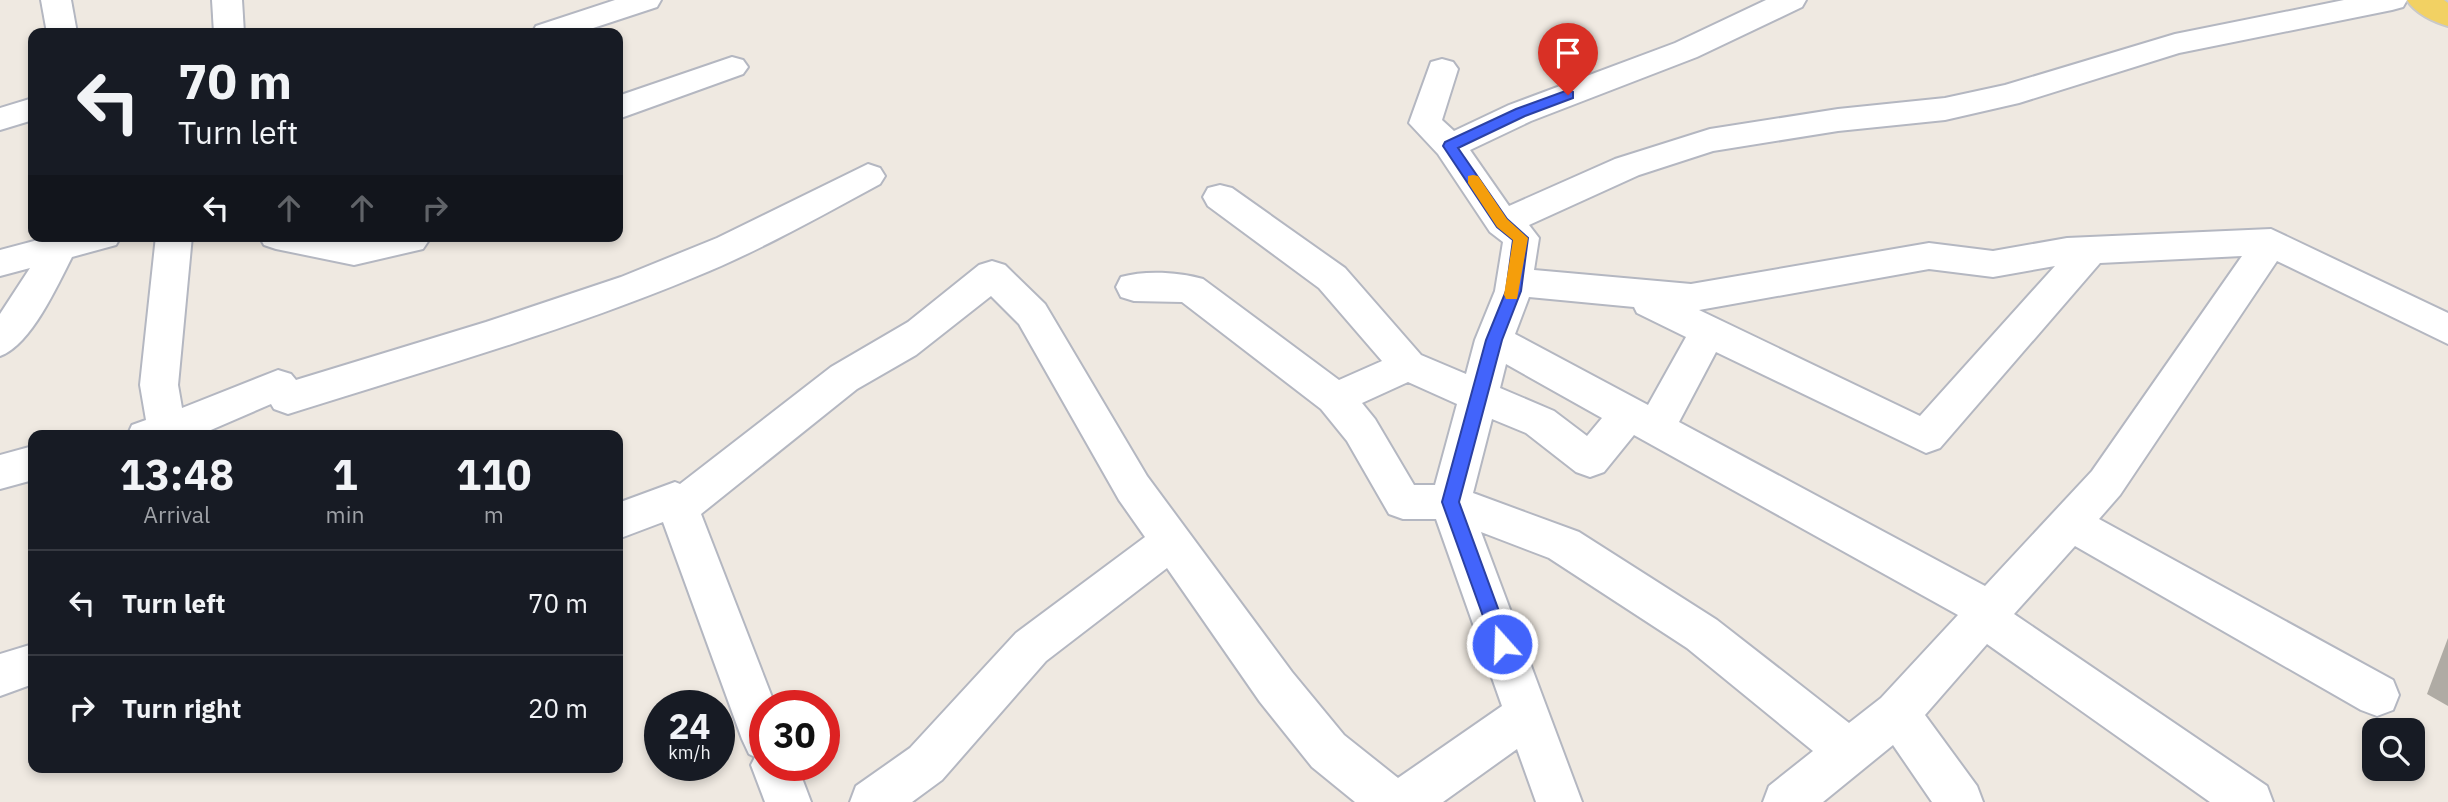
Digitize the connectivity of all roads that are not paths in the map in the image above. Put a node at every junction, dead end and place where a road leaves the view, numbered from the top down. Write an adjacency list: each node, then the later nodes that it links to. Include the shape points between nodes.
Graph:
1 (56, 0): 9 (street)
2 (226, 0): 10 (street)
3 (546, 0): 11 (street)
4 (646, 0): 12 (street)
5 (1791, 0): 18 (street, via 1686,50 1520,113)
6 (2392, 0): 21 (street, via 2175,44 2008,95 1945,109 1710,140 1627,167)
7 (2422, 0): 8 (main road)
8 (2448, 16)
9 (61, 28)
10 (229, 28)
11 (548, 28)
12 (560, 28)
13 (732, 66): 15 (street)
14 (1442, 69): 18 (street, via 1425,123)
15 (623, 106)
16 (28, 111): 17 (street)
17 (0, 119)
18 (1450, 146): 21 (street)
19 (868, 176): 42 (street, via 756,235 570,309 288,398 278,385)
20 (1220, 197): 37 (street, via 1332,278)
21 (1502, 223): 30 (street, via 1521,238)
22 (82, 242): 27 (street)
23 (173, 242): 41 (street, via 159,385)
24 (305, 242): 25 (street, via 354,252)
25 (402, 242)
26 (2271, 242): 28 (street); 33 (street); 48 (street, via 2106,484)
27 (59, 248): 29 (street); 36 (street, via 30,302)
28 (2090, 250): 32 (street, via 1993,264 1929,256 1691,298); 34 (street, via 1926,437)
29 (0, 262)
30 (1514, 282): 32 (street); 35 (street)
31 (1134, 287): 39 (street, via 1190,289)
32 (1630, 292): 34 (street)
33 (2448, 330)
34 (1708, 331): 40 (street)
35 (1494, 340): 38 (street); 40 (street)
36 (0, 341)
37 (1408, 366): 38 (street); 39 (street)
38 (1479, 394): 40 (street, via 1540,422 1590,460); 45 (street)
39 (1335, 398): 45 (street, via 1362,430 1403,502)
40 (1642, 421): 50 (street, via 1977,604)
41 (160, 430)
42 (170, 430)
43 (28, 464): 44 (street)
44 (0, 472)
45 (1450, 502): 56 (street); 57 (street, via 1564,545 1702,634)
46 (678, 509): 47 (street, via 675,499); 49 (street, via 844,378 942,319 992,275 1032,314 1133,488); 54 (street)
47 (623, 519)
48 (2070, 523): 50 (street); 53 (street)
49 (1171, 541): 60 (street, via 1031,647 926,764); 61 (street, via 1328,751)
50 (1985, 618): 55 (street); 66 (street)
51 (28, 666): 52 (street)
52 (0, 675)
53 (2378, 695)
54 (749, 697)
55 (1897, 713): 57 (street); 65 (street)
56 (1527, 715): 62 (street); 63 (street)
57 (1849, 752): 64 (street)
58 (780, 781): 59 (street)
59 (788, 802)
60 (873, 802)
61 (1391, 802)
62 (1404, 802)
63 (1559, 802)
64 (1786, 802)
65 (1960, 802)
66 (2250, 802)

